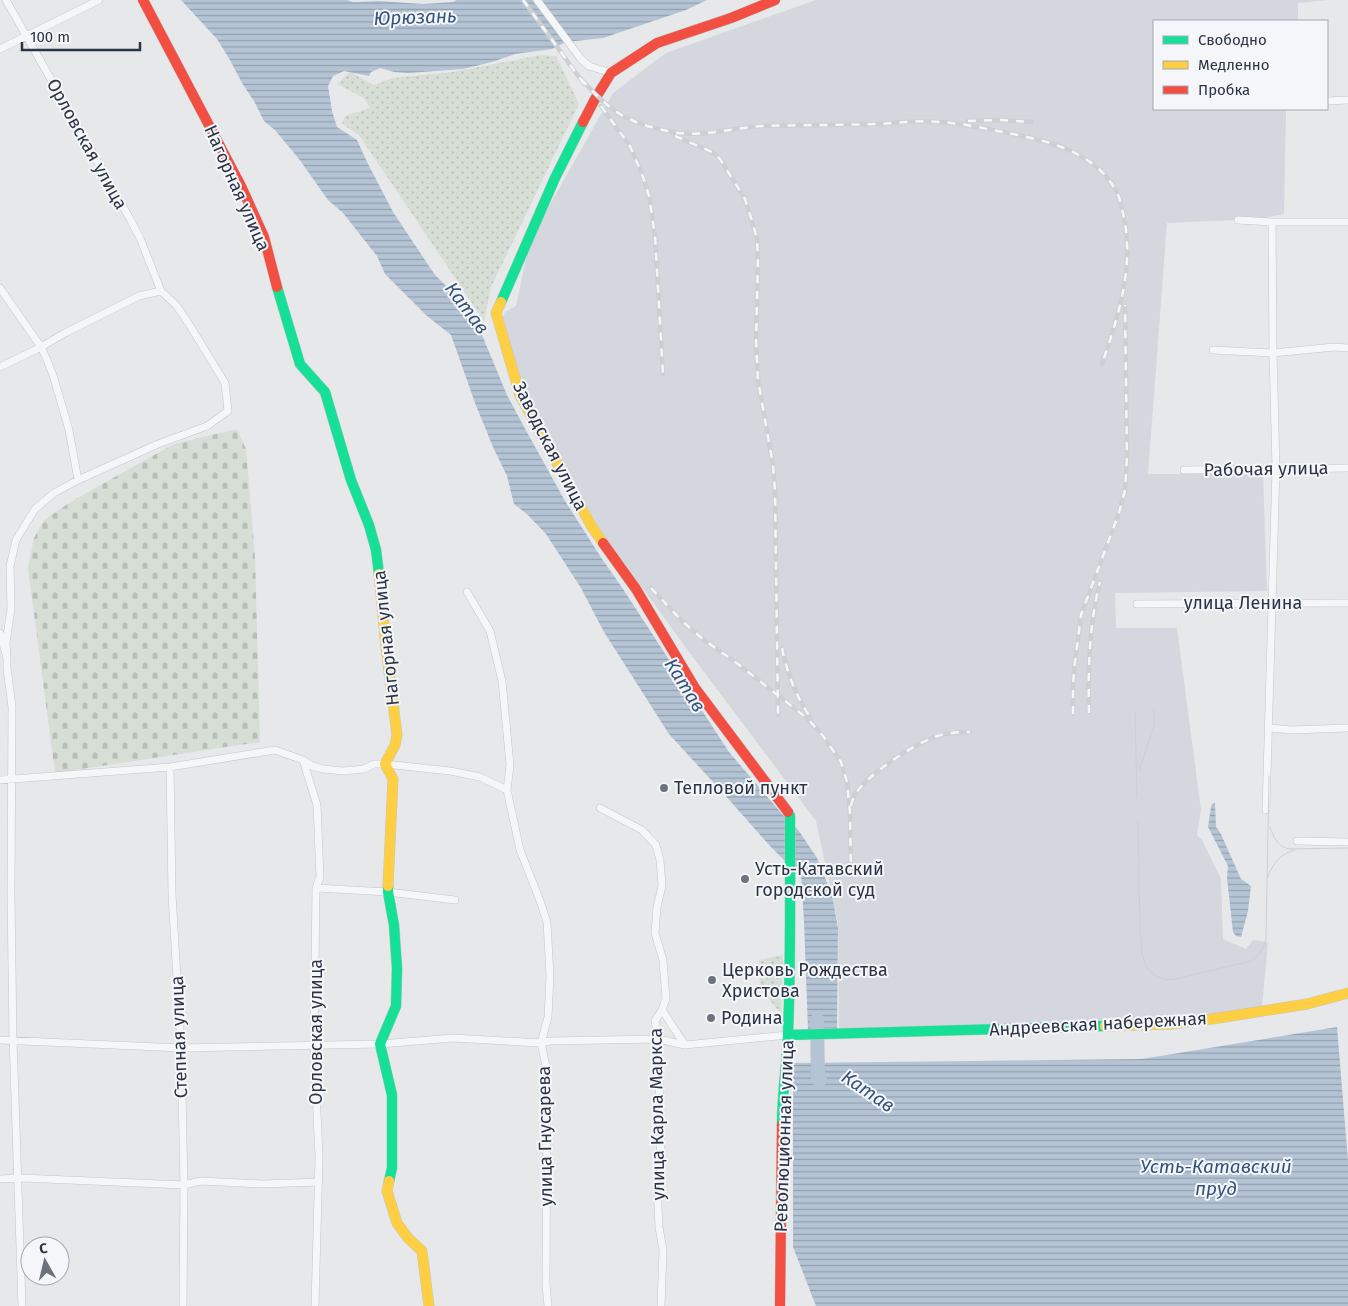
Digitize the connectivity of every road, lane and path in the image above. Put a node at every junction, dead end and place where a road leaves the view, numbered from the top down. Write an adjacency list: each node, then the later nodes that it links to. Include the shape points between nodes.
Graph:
1 (6, 0): 6 (street, Орловская улица)
2 (99, 0): 6 (street)
3 (144, 0): 34 (street, Нагорная улица, via 232,168 264,237 300,364 325,392 351,480 373,537 397,735)
4 (537, 0): 8 (street, via 580,59)
5 (776, 0): 8 (street, Заводская улица, via 657,43)
6 (27, 35): 7 (street); 15 (street, Орловская улица, via 136,232)
7 (0, 49)
8 (611, 74): 41 (street, Заводская улица, via 555,178 496,313 520,395 592,527 636,589 695,688)
9 (1348, 100): 10 (street)
10 (1328, 101)
11 (1238, 220): 12 (street)
12 (1272, 222): 13 (street); 19 (street)
13 (1348, 222)
14 (0, 288): 16 (street)
15 (161, 291): 16 (street, via 139,296); 24 (street, via 176,305 225,383 228,411 207,426)
16 (41, 348): 20 (street); 24 (street, via 53,375 69,430)
17 (1348, 348): 19 (street)
18 (1212, 350): 19 (street)
19 (1273, 353): 21 (street)
20 (0, 367)
21 (1276, 468): 22 (street, Рабочая улица); 23 (street, Рабочая улица); 26 (street)
22 (1348, 468)
23 (1184, 470)
24 (78, 480): 30 (street, via 54,493 35,509 16,540 10,566)
25 (466, 592): 38 (street, улица Гнусарева, via 490,632 502,682 510,766)
26 (1271, 603): 27 (street, улица Ленина); 28 (street, улица Ленина); 31 (street)
27 (1348, 603)
28 (1137, 604)
29 (0, 634): 30 (street)
30 (8, 658): 37 (street)
31 (1269, 728): 32 (street); 40 (street)
32 (1348, 728)
33 (303, 760): 34 (street, via 312,766 343,771); 35 (street, via 275,750); 44 (street, Орловская улица, via 316,805 320,877)
34 (385, 764): 38 (street, via 480,777); 45 (street, via 393,779)
35 (170, 768): 37 (street); 57 (street, Степная улица, via 172,894)
36 (0, 780): 37 (street)
37 (12, 780): 50 (street)
38 (507, 790): 53 (street, улица Гнусарева, via 520,850 547,922 550,984 548,1017)
39 (600, 808): 48 (street, улица Карла Маркса, via 642,830 656,845 662,886 655,933 663,960 666,999)
40 (1266, 810)
41 (790, 816): 49 (street, Революционная улица)
42 (1297, 841): 43 (street)
43 (1348, 842)
44 (316, 888): 45 (street); 55 (street, Орловская улица)
45 (388, 892): 46 (street); 54 (street, via 394,925 396,1006)
46 (455, 900)
47 (1348, 993): 49 (street, Андреевская набережная, via 1307,1004 1171,1024)
48 (662, 1010): 51 (street, улица Карла Маркса, via 655,1021); 56 (street)
49 (788, 1035): 56 (street); 68 (street, Революционная улица, via 782,1104)
50 (13, 1039): 52 (street); 57 (street); 58 (street)
51 (658, 1039): 53 (street); 56 (street); 67 (street, улица Карла Маркса)
52 (0, 1040)
53 (541, 1043): 54 (street, via 453,1038); 66 (street, улица Гнусарева, via 547,1071)
54 (380, 1044): 55 (street); 65 (street, via 392,1095 392,1168 387,1191 397,1223 422,1251)
55 (314, 1045): 57 (street); 60 (street, Орловская улица)
56 (685, 1045)
57 (181, 1048): 61 (street, Степная улица)
58 (18, 1178): 59 (street); 61 (street); 62 (street)
59 (0, 1179)
60 (319, 1182): 61 (street, via 201,1182); 64 (street, Орловская улица)
61 (184, 1185): 63 (street, Степная улица)
62 (22, 1306)
63 (183, 1306)
64 (315, 1306)
65 (429, 1306)
66 (548, 1306)
67 (660, 1306)
68 (780, 1306)

